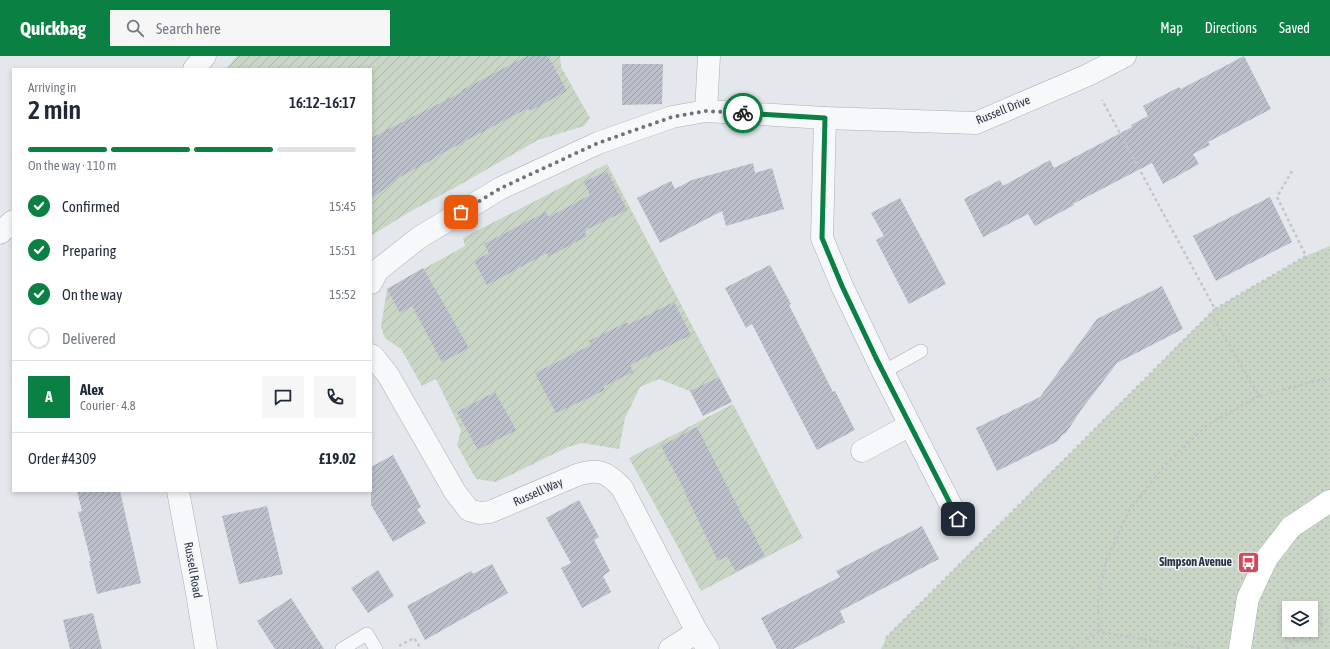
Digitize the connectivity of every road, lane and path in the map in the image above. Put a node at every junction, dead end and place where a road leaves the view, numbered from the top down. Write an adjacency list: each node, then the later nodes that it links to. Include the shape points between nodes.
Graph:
1 (206, 56): 4 (street)
2 (709, 56): 6 (street)
3 (1125, 56): 5 (street, Russell Drive)
4 (195, 68)
5 (1088, 75): 7 (street, Russell Drive, via 976,123); 12 (path)
6 (706, 111): 7 (street, Russell Drive); 11 (street, Russell Drive, via 672,117 598,143 501,188 420,237 378,270)
7 (825, 118): 16 (street, via 822,238)
8 (1292, 171): 12 (path, via 1277,197 1306,256)
9 (12, 223): 10 (street)
10 (0, 233)
11 (372, 281)
12 (1215, 309): 13 (path)
13 (1211, 314): 18 (path); 26 (path)
14 (921, 352): 16 (lane)
15 (372, 356): 27 (street, Russell Way, via 388,375 455,492 469,510 479,513 490,512 588,471 612,477 622,488)
16 (883, 372): 19 (street)
17 (1330, 380): 18 (path, via 1319,380)
18 (1259, 396): 25 (path, via 1206,425 1164,466 1129,511 1106,561 1098,599)
19 (910, 425): 20 (street); 23 (street)
20 (862, 451)
21 (178, 492): 28 (street, Russell Road)
22 (1330, 501): 36 (street, via 1291,528 1267,558 1248,598)
23 (958, 519)
24 (1330, 618): 37 (path)
25 (1099, 632): 34 (path); 35 (path)
26 (886, 638)
27 (703, 641): 33 (street, Russell Way)
28 (206, 649)
29 (342, 649): 30 (lane, via 367,634)
30 (376, 649)
31 (395, 649): 32 (path, via 414,638)
32 (421, 649)
33 (670, 649)
34 (1071, 649)
35 (1204, 649)
36 (1240, 649)
37 (1286, 649)

